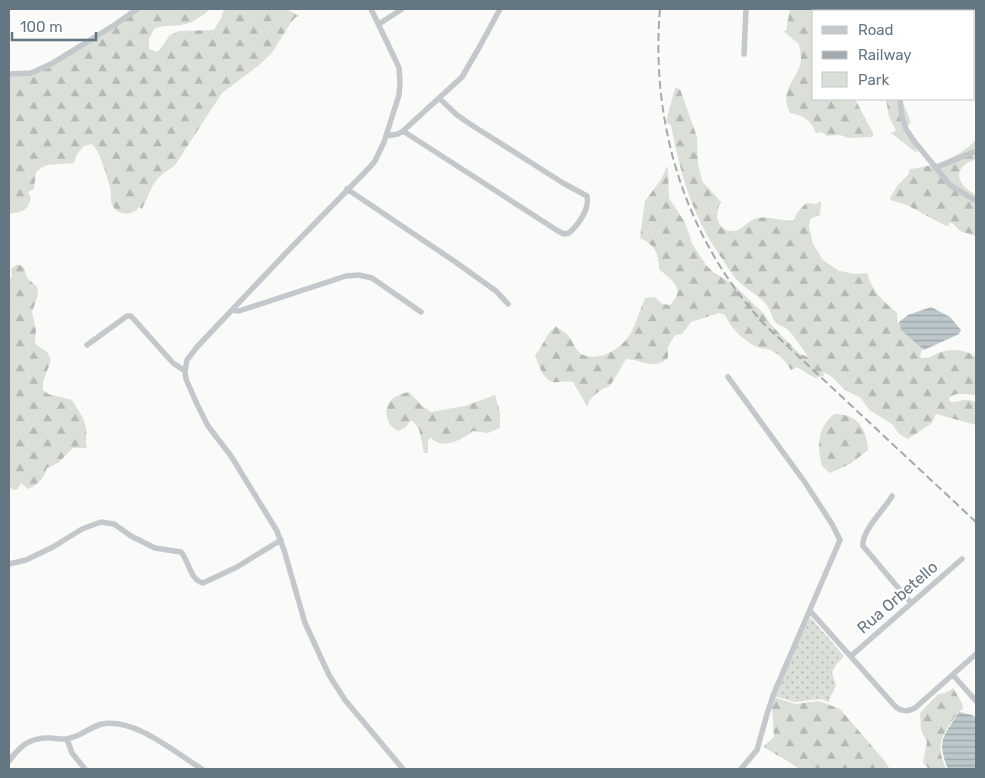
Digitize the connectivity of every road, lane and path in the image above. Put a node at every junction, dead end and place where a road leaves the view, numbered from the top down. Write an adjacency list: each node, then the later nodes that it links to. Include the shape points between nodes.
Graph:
1 (136, 9): 8 (street, via 51,64 31,73)
2 (371, 9): 6 (street)
3 (402, 9): 6 (street)
4 (500, 9): 9 (street, via 465,72)
5 (746, 9): 7 (street)
6 (379, 24): 12 (street, via 400,75 399,95)
7 (744, 54)
8 (9, 74)
9 (438, 98): 11 (street); 11 (street, via 470,124 587,196 585,211 570,233 558,231)
10 (900, 100): 14 (street, via 906,130)
11 (403, 131): 12 (street)
12 (386, 136): 15 (street, via 375,161)
13 (976, 151): 14 (street)
14 (935, 168): 16 (street, via 950,185)
15 (347, 189): 17 (street, via 454,261 496,291); 18 (street)
16 (976, 201)
17 (508, 304)
18 (232, 310): 19 (street, via 239,311 352,274 372,278); 21 (street, via 188,360)
19 (421, 312)
20 (87, 345): 21 (street, via 131,316 173,363)
21 (185, 371): 24 (street, via 208,426 239,468)
22 (728, 377): 38 (street, via 804,481 840,540 774,693 757,750)
23 (892, 496): 27 (street, via 866,532 863,546)
24 (281, 540): 26 (street, via 203,583 194,577 181,552 155,548 105,521 82,529 20,562); 37 (street, via 306,623 328,675)
25 (962, 560): 27 (street, Rua Orbetello)
26 (9, 564)
27 (911, 603): 30 (street, Rua Orbetello)
28 (812, 613): 30 (street)
29 (976, 654): 31 (street)
30 (851, 656): 31 (street, via 894,705 907,712)
31 (954, 675): 32 (street)
32 (976, 701)
33 (67, 739): 34 (street, via 36,738 22,746); 35 (street, via 69,748); 36 (street, via 99,725 122,726 160,740)
34 (9, 761)
35 (85, 769)
36 (202, 769)
37 (403, 769)
38 (741, 769)

